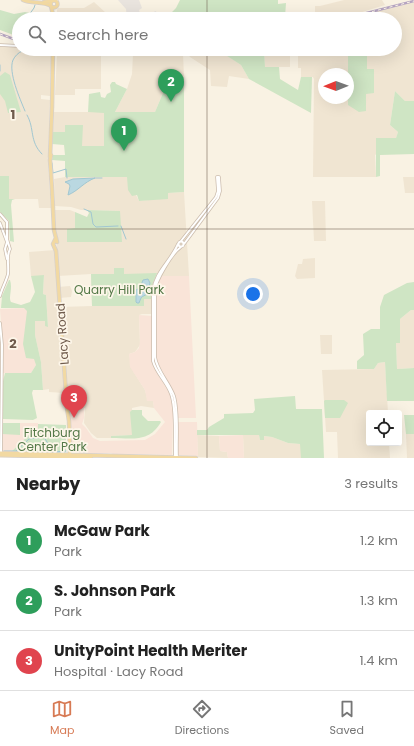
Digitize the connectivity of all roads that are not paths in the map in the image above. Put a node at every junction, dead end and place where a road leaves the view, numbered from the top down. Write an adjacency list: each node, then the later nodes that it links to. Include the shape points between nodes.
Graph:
1 (23, 0): 4 (main road)
2 (28, 0): 3 (main road)
3 (54, 1): 4 (main road); 5 (main road)
4 (51, 6): 5 (main road); 6 (main road)
5 (56, 7): 7 (main road)
6 (53, 12)
7 (55, 12)
8 (0, 45): 9 (street)
9 (12, 46)
10 (53, 56): 24 (main road, Lacy Road, via 50,157 56,238 53,244 56,247 69,423)
11 (0, 214): 15 (street, via 7,224)
12 (0, 223): 17 (street, via 7,242)
13 (182, 243): 13 (street, via 218,198 219,177 216,197); 14 (street); 16 (street)
14 (178, 244): 16 (street); 26 (street, via 154,283 153,291 154,361 172,398)
15 (9, 247): 17 (street); 18 (street)
16 (181, 247): 26 (street, via 164,269 155,290 156,362 175,400)
17 (5, 249): 18 (street); 19 (street)
18 (9, 251): 19 (street)
19 (8, 266): 20 (street)
20 (0, 296)
21 (0, 323): 22 (street)
22 (0, 439): 23 (street)
23 (0, 454): 24 (main road)
24 (69, 457): 25 (main road); 26 (main road)
25 (123, 458)
26 (176, 458): 27 (main road)
27 (196, 458)

